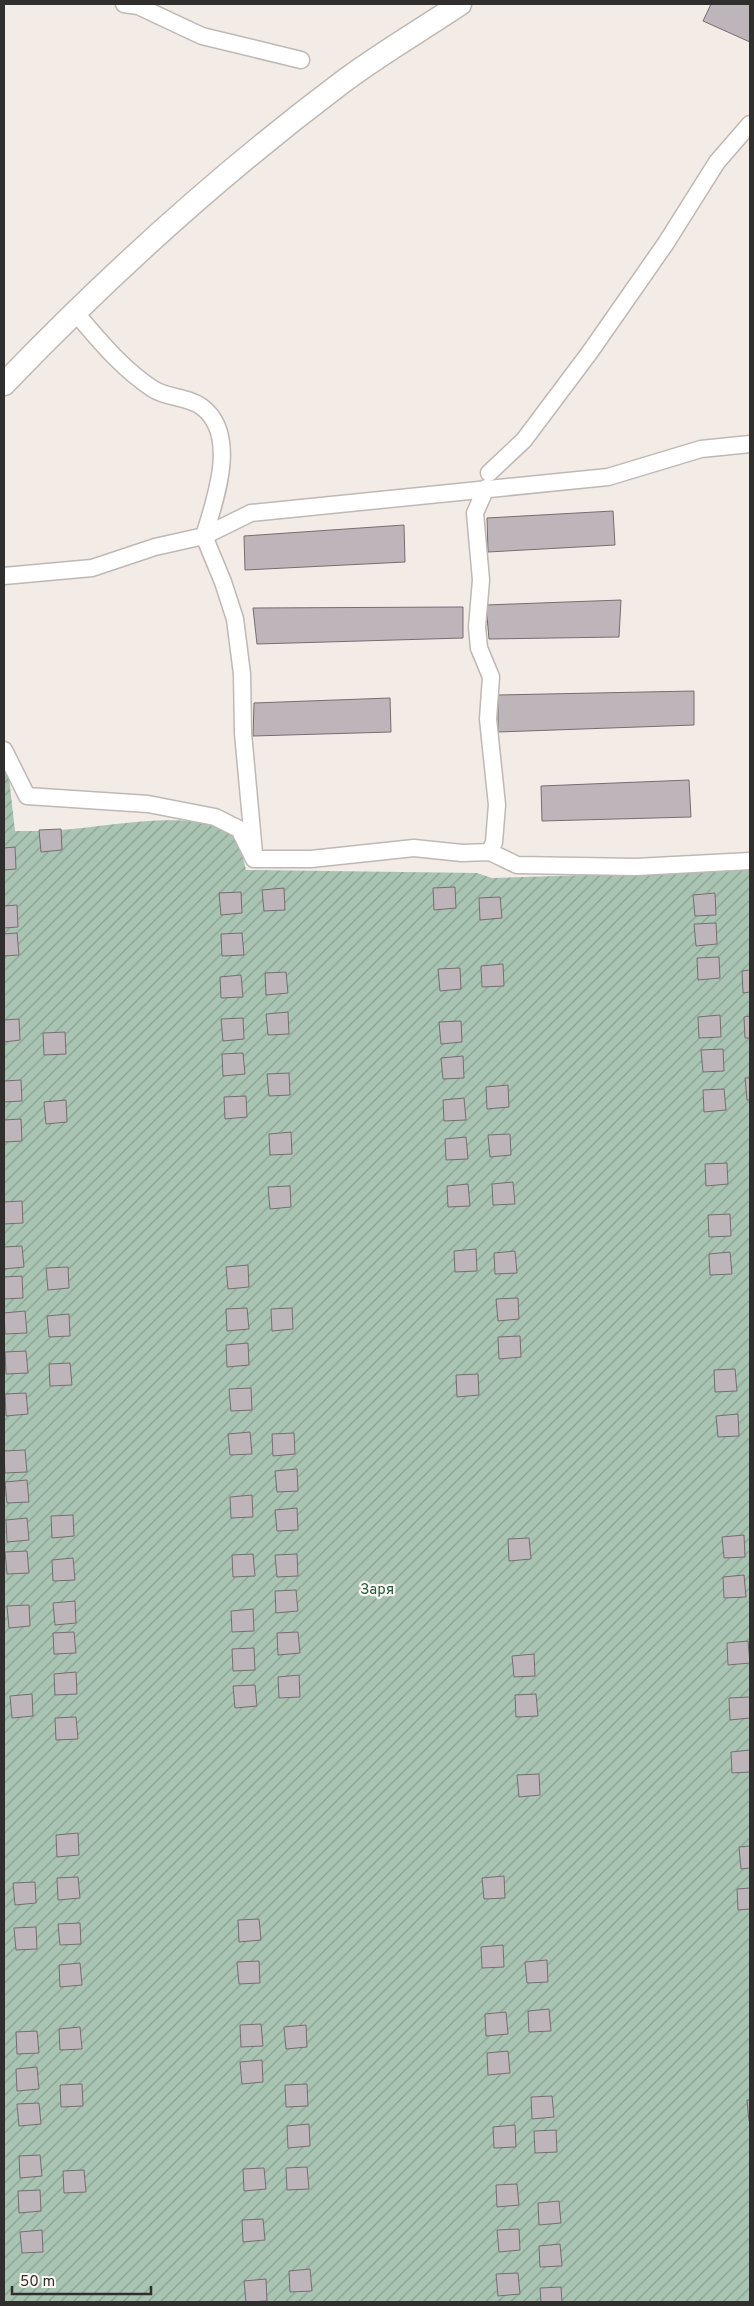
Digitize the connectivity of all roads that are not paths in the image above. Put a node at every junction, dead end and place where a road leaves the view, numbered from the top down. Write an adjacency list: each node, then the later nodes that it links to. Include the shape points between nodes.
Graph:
1 (124, 4): 3 (street, via 138,6 202,36)
2 (460, 4): 5 (street, via 333,89 187,206)
3 (301, 60)
4 (750, 124): 8 (street, via 717,162 666,243 590,352 530,432)
5 (74, 311): 6 (street); 9 (street, via 118,362 154,390 202,406 218,424 222,444 218,490)
6 (4, 384)
7 (750, 444): 8 (street, via 701,449 608,477)
8 (487, 480): 9 (street, via 251,513); 12 (street, via 475,513 481,580 477,627 480,648 491,677 488,719 497,804 494,842)
9 (204, 536): 10 (street, via 156,547 92,568); 13 (street, via 235,619 242,674 243,733)
10 (4, 576)
11 (4, 750): 13 (street, via 27,796 148,804 215,817 239,829)
12 (490, 852): 13 (street, via 414,848 311,859); 14 (street, via 517,865 636,867)
13 (254, 858)
14 (750, 862)

